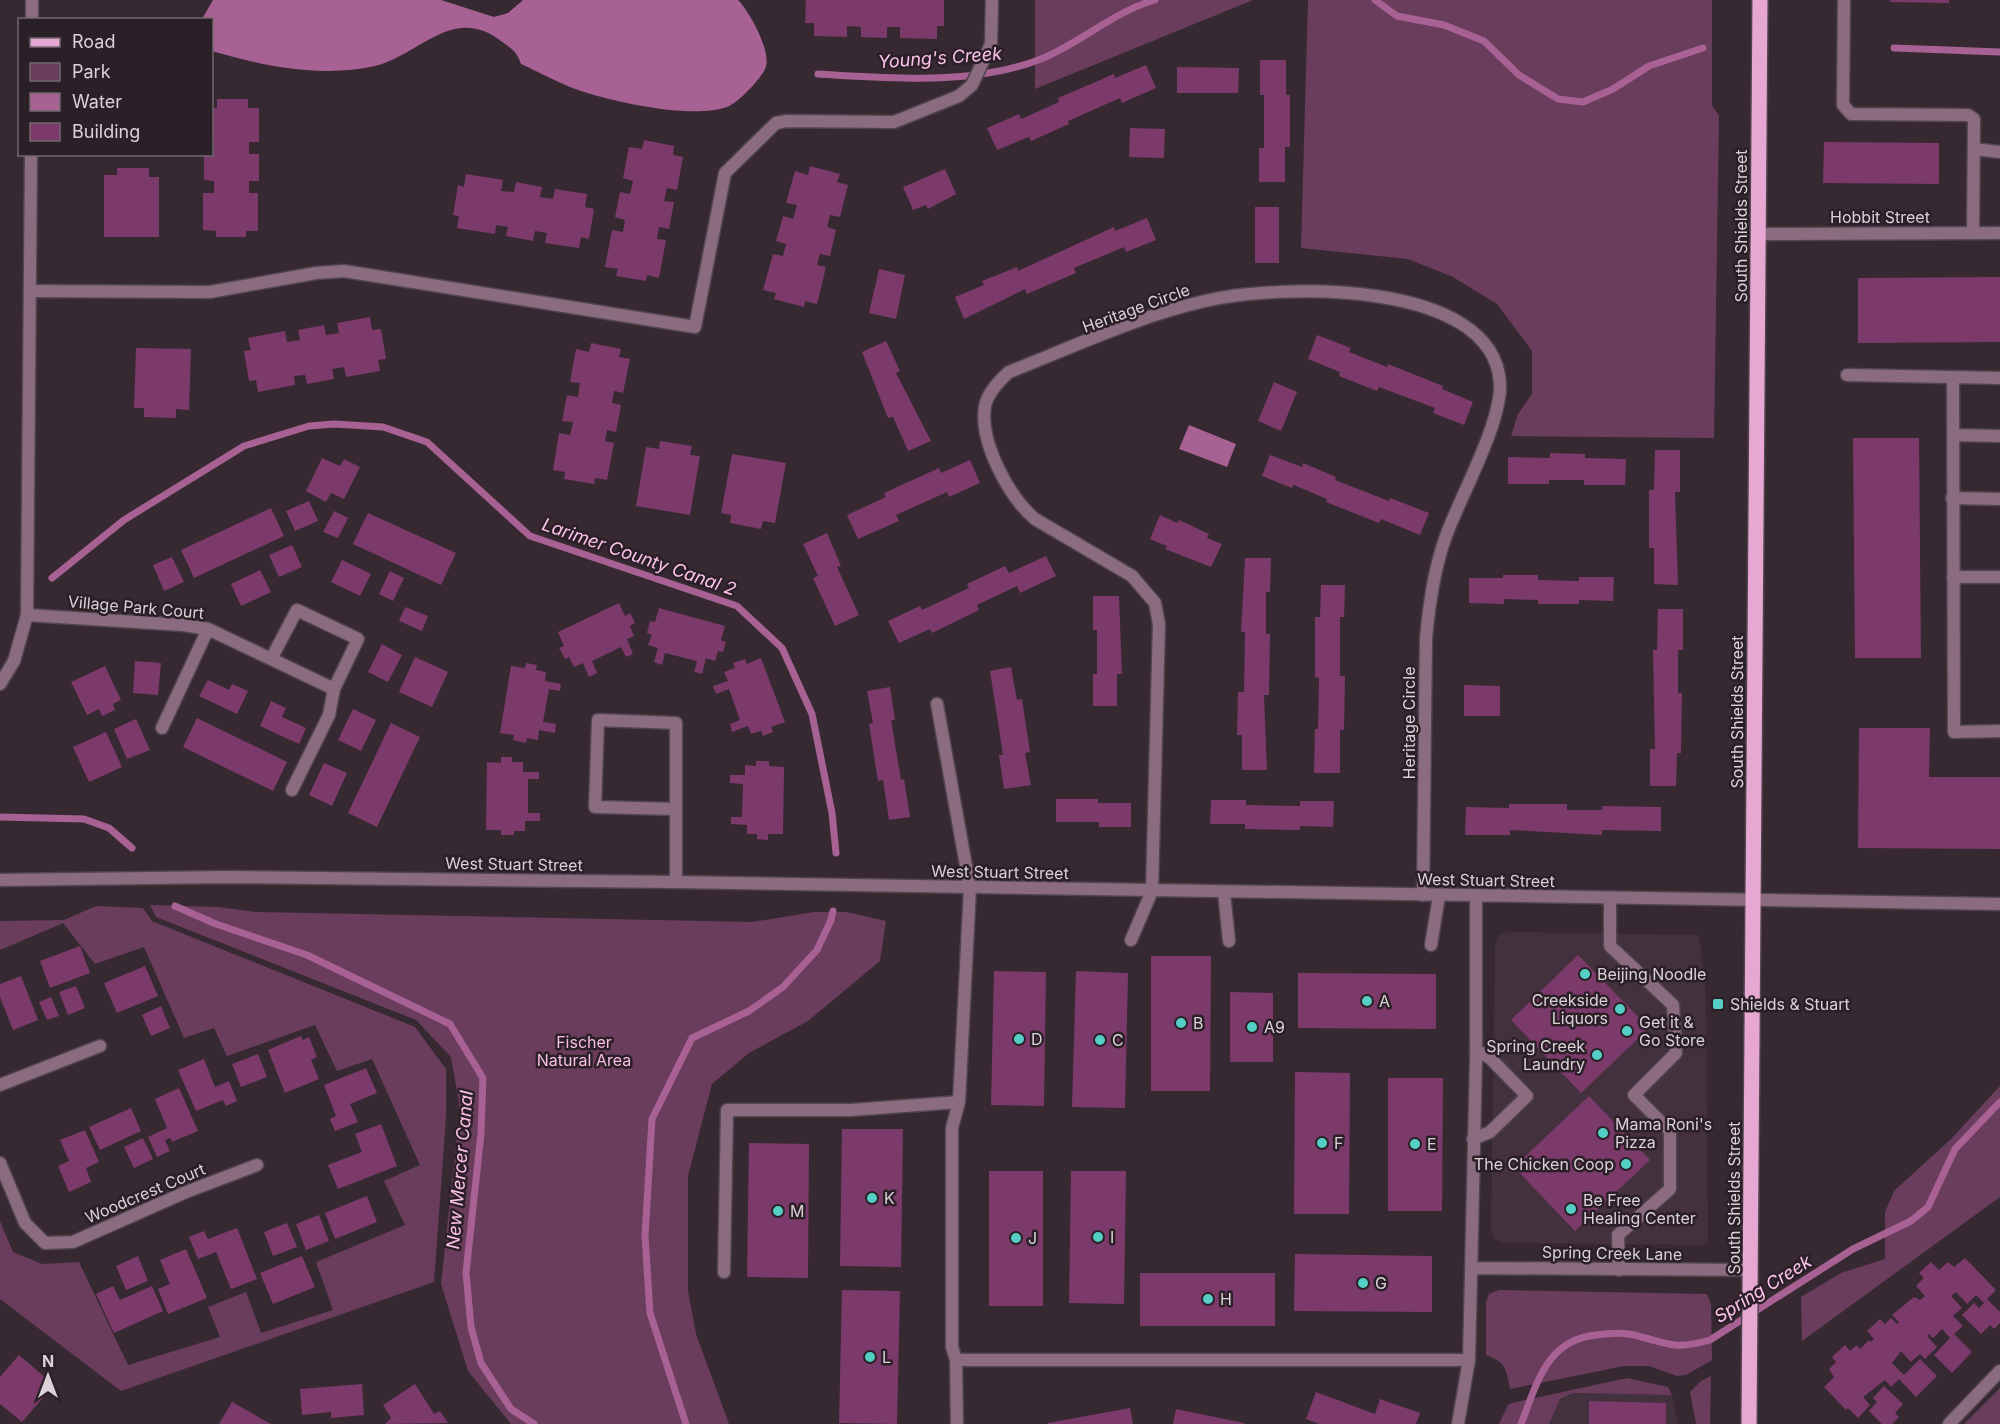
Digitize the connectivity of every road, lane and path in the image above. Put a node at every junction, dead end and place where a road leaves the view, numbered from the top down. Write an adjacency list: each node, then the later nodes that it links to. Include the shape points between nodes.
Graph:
1 (32, 0): 5 (street)
2 (992, 0): 12 (street, via 991,44 972,86 959,96 894,122 776,123 726,173 695,327 344,271 210,292)
3 (1760, 0): 11 (main road, South Shields Street)
4 (1844, 0): 6 (street, via 1843,105 1851,114 1968,115 1974,119)
5 (32, 18)
6 (1974, 149): 7 (street); 9 (street)
7 (2000, 152)
8 (31, 156): 12 (street)
9 (1973, 233): 10 (street, Hobbit Street); 11 (street, Hobbit Street)
10 (2000, 233)
11 (1759, 234): 41 (main road, South Shields Street)
12 (30, 291): 22 (street)
13 (1847, 375): 14 (street)
14 (1953, 377): 15 (street); 16 (street)
15 (2000, 378)
16 (1953, 435): 17 (street); 18 (street)
17 (2000, 436)
18 (1952, 498): 19 (street); 20 (street)
19 (2000, 498)
20 (1953, 577): 21 (street); 29 (street, via 1954,732)
21 (2000, 577)
22 (27, 615): 23 (street, Village Park Court); 25 (street, via 14,661)
23 (208, 629): 24 (street, Village Park Court); 28 (street)
24 (271, 659): 26 (street, Village Park Court); 26 (street, via 297,610 358,639)
25 (0, 684)
26 (334, 689): 30 (street, via 329,715)
27 (938, 704): 34 (street)
28 (162, 729)
29 (2000, 731)
30 (292, 790)
31 (675, 809): 31 (street, via 676,723 598,720 595,807); 33 (street)
32 (0, 880): 33 (street, West Stuart Street, via 225,877)
33 (676, 882): 34 (street, West Stuart Street)
34 (970, 888): 35 (street, West Stuart Street); 49 (street)
35 (1152, 891): 36 (street, West Stuart Street); 37 (street, Heritage Circle, via 1159,624 1155,603 1132,576 1021,507 990,448 984,423 986,404 993,388 1009,372 1180,307 1250,293 1332,291 1407,303 1464,325 1483,341 1498,371 1497,407 1446,537 1429,608); 43 (street)
36 (1224, 892): 37 (street, West Stuart Street); 44 (street)
37 (1422, 895): 38 (street, West Stuart Street)
38 (1439, 896): 39 (street, West Stuart Street); 45 (street)
39 (1476, 896): 40 (street, West Stuart Street); 47 (street)
40 (1610, 899): 41 (street, West Stuart Street); 54 (street, via 1610,946 1673,1005 1676,1053 1634,1095 1670,1131 1670,1189 1618,1235)
41 (1754, 901): 42 (street, West Stuart Street); 55 (main road, South Shields Street)
42 (2000, 904)
43 (1131, 940)
44 (1228, 941)
45 (1431, 945)
46 (100, 1046): 48 (street)
47 (1476, 1050): 50 (street); 50 (street, via 1490,1058 1527,1096 1490,1132)
48 (0, 1085)
49 (959, 1102): 56 (street, via 851,1110 728,1110); 57 (street, via 952,1128 952,1347)
50 (1473, 1139): 53 (street)
51 (0, 1163): 52 (street, Woodcrest Court, via 25,1223 45,1243 74,1242)
52 (257, 1165)
53 (1472, 1268): 54 (street, Spring Creek Lane); 58 (street)
54 (1619, 1270): 55 (street, Spring Creek Lane)
55 (1751, 1270): 62 (main road, South Shields Street)
56 (724, 1272)
57 (956, 1360): 58 (street); 60 (street)
58 (1469, 1360): 61 (street)
59 (2000, 1371): 63 (street)
60 (957, 1424)
61 (1458, 1424)
62 (1749, 1424)
63 (1950, 1424)

